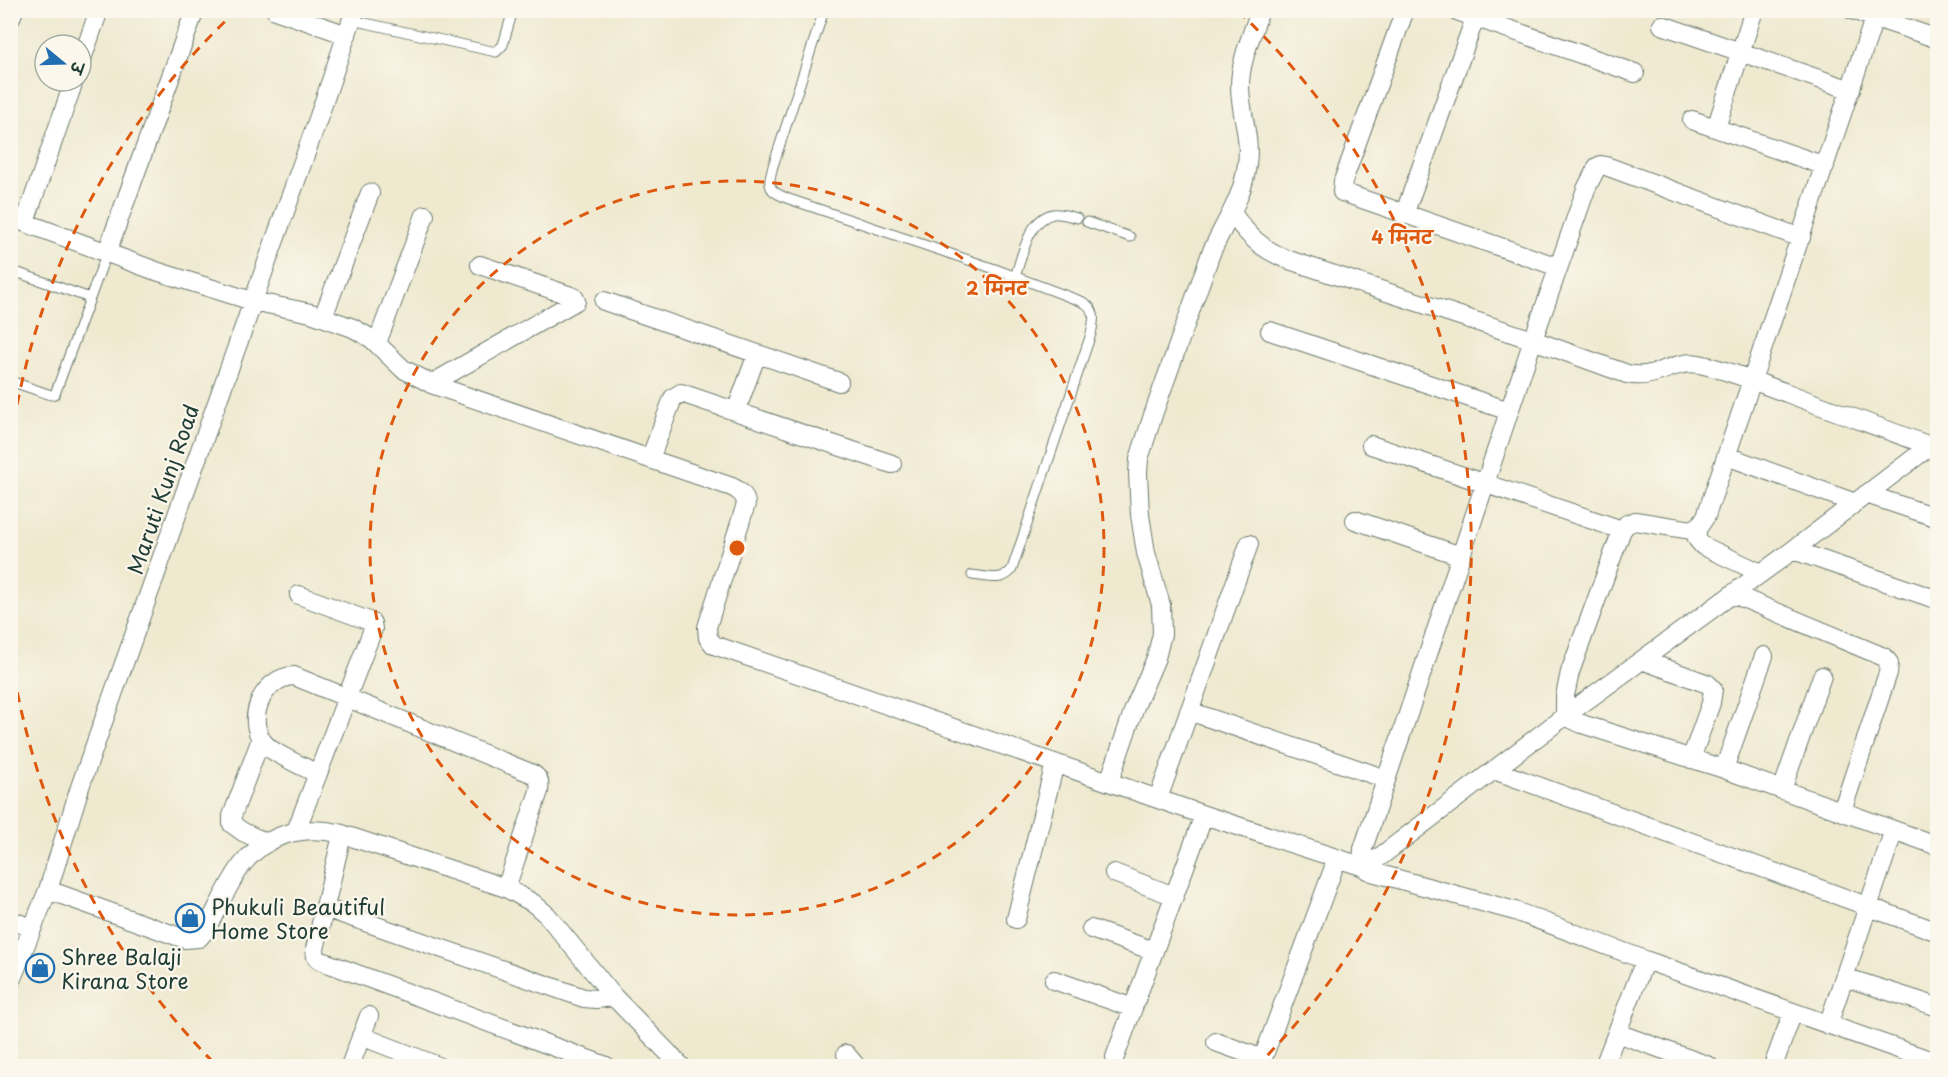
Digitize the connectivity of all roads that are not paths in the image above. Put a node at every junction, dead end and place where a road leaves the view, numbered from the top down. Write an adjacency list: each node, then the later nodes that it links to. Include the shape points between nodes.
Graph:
1 (14, 10): 14 (street)
2 (99, 10): 17 (street)
3 (195, 10): 35 (street)
4 (275, 10): 15 (street)
5 (513, 10): 15 (lane, via 503,45 496,52)
6 (824, 10): 39 (lane, via 769,179 771,190)
7 (1260, 10): 27 (street, via 1241,74 1248,162)
8 (1406, 10): 29 (street, via 1341,188 1346,195)
9 (1454, 10): 13 (street)
10 (1754, 10): 19 (street)
11 (1852, 10): 12 (street)
12 (1876, 14): 18 (street); 21 (street)
13 (1475, 18): 20 (street); 29 (street)
14 (10, 21)
15 (351, 22): 41 (street, Maruti Kunj Road)
16 (1662, 25): 19 (street)
17 (91, 33)
18 (1938, 39)
19 (1741, 51): 21 (street); 24 (street)
20 (1635, 73)
21 (1851, 90): 25 (street)
22 (70, 93): 31 (street)
23 (1692, 120): 24 (street)
24 (1716, 128): 25 (street)
25 (1825, 166): 34 (street)
26 (370, 193): 43 (street)
27 (1232, 213): 45 (street, via 1251,239 1274,254); 86 (street, via 1211,253 1139,459 1140,515 1161,605 1162,634)
28 (425, 215): 46 (street)
29 (1404, 215): 37 (street)
30 (1077, 218): 39 (lane, via 1056,214 1039,222 1031,232)
31 (18, 219): 35 (street)
32 (1087, 222): 33 (lane)
33 (1130, 237)
34 (1801, 238): 37 (street, via 1600,165); 48 (street)
35 (107, 252): 40 (lane); 41 (street)
36 (480, 265): 51 (street, via 576,300)
37 (1558, 267): 45 (street)
38 (10, 270): 40 (lane)
39 (1015, 277): 69 (lane, via 1083,302 1095,316 1012,569 1003,578)
40 (90, 298): 49 (lane, via 54,395)
41 (252, 301): 43 (street); 100 (street, Maruti Kunj Road, via 80,787)
42 (604, 301): 47 (street)
43 (323, 317): 46 (street, via 353,328)
44 (1270, 331): 53 (street)
45 (1533, 340): 48 (street, via 1638,376 1694,363); 53 (street)
46 (377, 343): 51 (street, via 403,369)
47 (757, 354): 50 (street); 52 (street)
48 (1752, 380): 54 (street); 56 (street)
49 (10, 381)
50 (839, 382)
51 (431, 384): 57 (street)
52 (736, 411): 57 (street, via 681,393 676,395); 58 (street)
53 (1509, 411): 59 (street)
54 (1935, 442): 60 (street)
55 (1371, 445): 59 (street)
56 (1726, 456): 60 (street); 63 (street, via 1706,516)
57 (650, 459): 81 (street, via 732,487 746,499 707,627 708,638 714,645)
58 (892, 464)
59 (1485, 484): 64 (street); 67 (street)
60 (1861, 498): 61 (street); 66 (street)
61 (1938, 518)
62 (1355, 520): 67 (street)
63 (1697, 528): 64 (street, via 1635,521); 68 (street, via 1697,539 1703,546)
64 (1622, 530): 78 (street, via 1570,672)
65 (1249, 544): 77 (street)
66 (1793, 550): 68 (street); 72 (street)
67 (1461, 556): 85 (street)
68 (1761, 573): 70 (street)
69 (972, 574)
70 (1733, 594): 74 (street); 89 (street, via 1884,657 1889,663)
71 (299, 595): 76 (street, via 372,623 372,634)
72 (1938, 600)
73 (1764, 656): 82 (street)
74 (1642, 660): 78 (street); 80 (street, via 1713,689 1712,703)
75 (1822, 676): 87 (street)
76 (348, 697): 79 (street, via 294,676 281,679 262,696 256,714); 84 (street); 99 (street, via 538,778 539,791)
77 (1189, 711): 85 (street); 88 (street)
78 (1565, 716): 80 (street); 83 (street)
79 (261, 739): 84 (street, via 268,748); 94 (street, via 231,816 232,824)
80 (1691, 759): 82 (street)
81 (1055, 763): 86 (street); 105 (street)
82 (1724, 769): 87 (street)
83 (1494, 770): 97 (street); 102 (street)
84 (318, 774): 92 (street)
85 (1386, 779): 97 (street, via 1363,849)
86 (1108, 782): 88 (street)
87 (1782, 790): 89 (street)
88 (1158, 799): 90 (street)
89 (1842, 812): 91 (street)
90 (1204, 815): 96 (street); 101 (street)
91 (1894, 830): 95 (street); 102 (street)
92 (296, 831): 93 (street, via 322,830); 94 (street)
93 (342, 835): 99 (street); 103 (street)
94 (267, 843): 100 (street, via 241,866 205,931 195,939 150,928)
95 (1938, 846)
96 (1337, 859): 97 (street); 124 (street)
97 (1364, 867): 110 (street, via 1515,911)
98 (1114, 873): 101 (street)
99 (506, 888): 114 (street, via 547,915)
100 (48, 890): 106 (street, Maruti Kunj Road)
101 (1174, 896): 109 (street)
102 (1869, 906): 108 (street); 111 (street)
103 (325, 908): 114 (street, via 584,998); 128 (street, via 315,954 323,963)
104 (10, 920): 106 (street)
105 (1016, 920)
106 (32, 928): 113 (street, Maruti Kunj Road)
107 (1090, 929): 109 (street)
108 (1938, 932)
109 (1154, 951): 116 (street)
110 (1645, 960): 117 (street); 120 (street)
111 (1845, 976): 115 (street); 119 (street)
112 (1054, 980): 116 (street)
113 (10, 983)
114 (614, 997): 129 (street)
115 (1938, 1007)
116 (1133, 1008): 123 (street)
117 (1793, 1012): 119 (street); 132 (street)
118 (369, 1016): 121 (street)
119 (1828, 1025): 125 (street)
120 (1617, 1033): 130 (street); 131 (street)
121 (362, 1036): 126 (street); 127 (street)
122 (1216, 1042): 124 (street)
123 (1115, 1057)
124 (1262, 1063)
125 (1938, 1063)
126 (350, 1066)
127 (438, 1066)
128 (606, 1066)
129 (681, 1066)
130 (1604, 1066)
131 (1709, 1066)
132 (1773, 1066)

